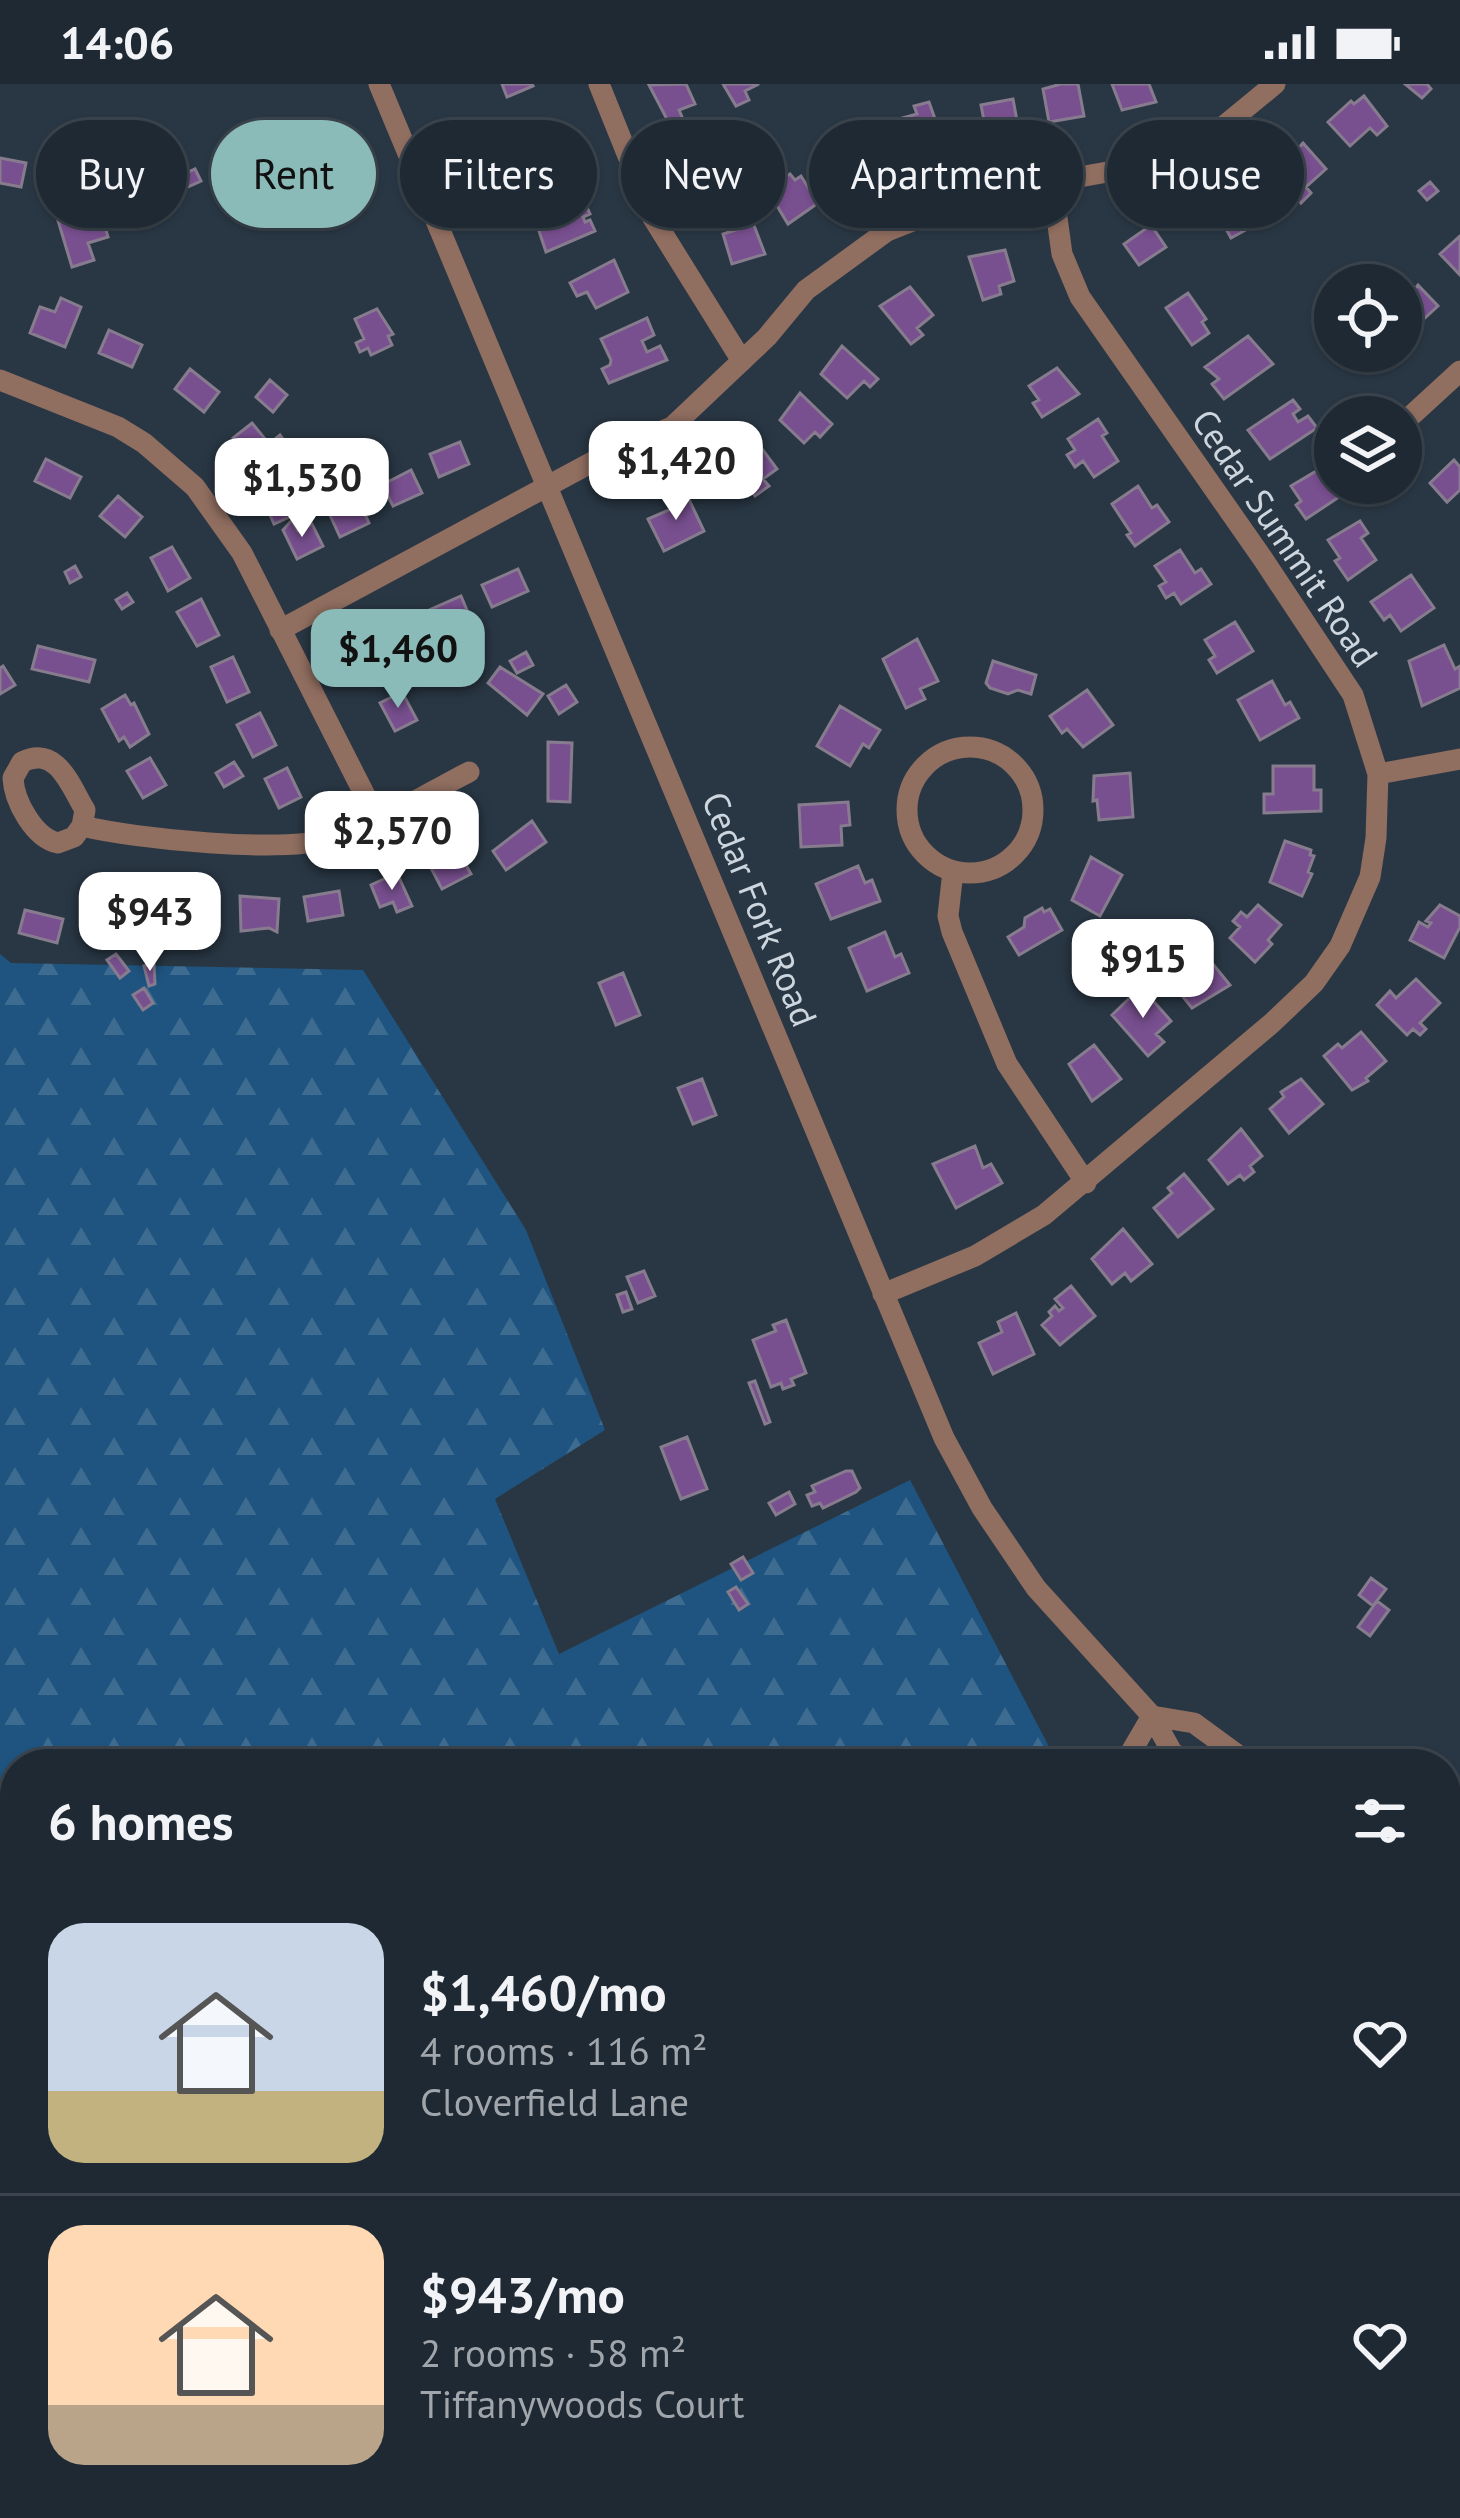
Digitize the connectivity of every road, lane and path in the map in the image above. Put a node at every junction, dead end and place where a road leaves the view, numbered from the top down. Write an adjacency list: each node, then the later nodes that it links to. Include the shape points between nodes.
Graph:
1 (379, 84): 11 (street, Cedar Fork Road)
2 (599, 84): 7 (street, via 653,218)
3 (1275, 84): 4 (street, via 1208,139)
4 (1083, 176)
5 (895, 228): 7 (street, via 806,290)
6 (1059, 228): 15 (street, Cedar Summit Road, via 1081,298 1335,664 1366,726)
7 (742, 361): 11 (street, via 672,427)
8 (1460, 371): 10 (street)
9 (0, 380): 12 (street, via 118,427 171,464 220,519)
10 (1422, 406)
11 (548, 488): 12 (street); 20 (street, Cedar Fork Road)
12 (280, 630): 16 (street)
13 (1460, 759): 15 (street)
14 (470, 772): 16 (street)
15 (1378, 774): 19 (street, Cedar Summit Road, via 1370,877 1314,983)
16 (377, 819): 17 (street, via 334,838 287,845)
17 (82, 826)
18 (953, 871): 18 (street, via 981,872 1007,861 1031,827 1033,799 1022,773 988,749 946,752 923,768 909,793 912,835); 19 (street, via 952,932 996,1039 1022,1092)
19 (1086, 1183): 20 (street, Cedar Summit Road, via 1009,1238)
20 (884, 1294): 21 (street, Cedar Fork Road, via 944,1438 994,1528 1036,1588)
21 (1152, 1715): 22 (street); 23 (street, Cedar Fork Road); 24 (street, Cedar Fork Road, via 1194,1723)
22 (1133, 1749)
23 (1170, 1749)
24 (1230, 1749)

